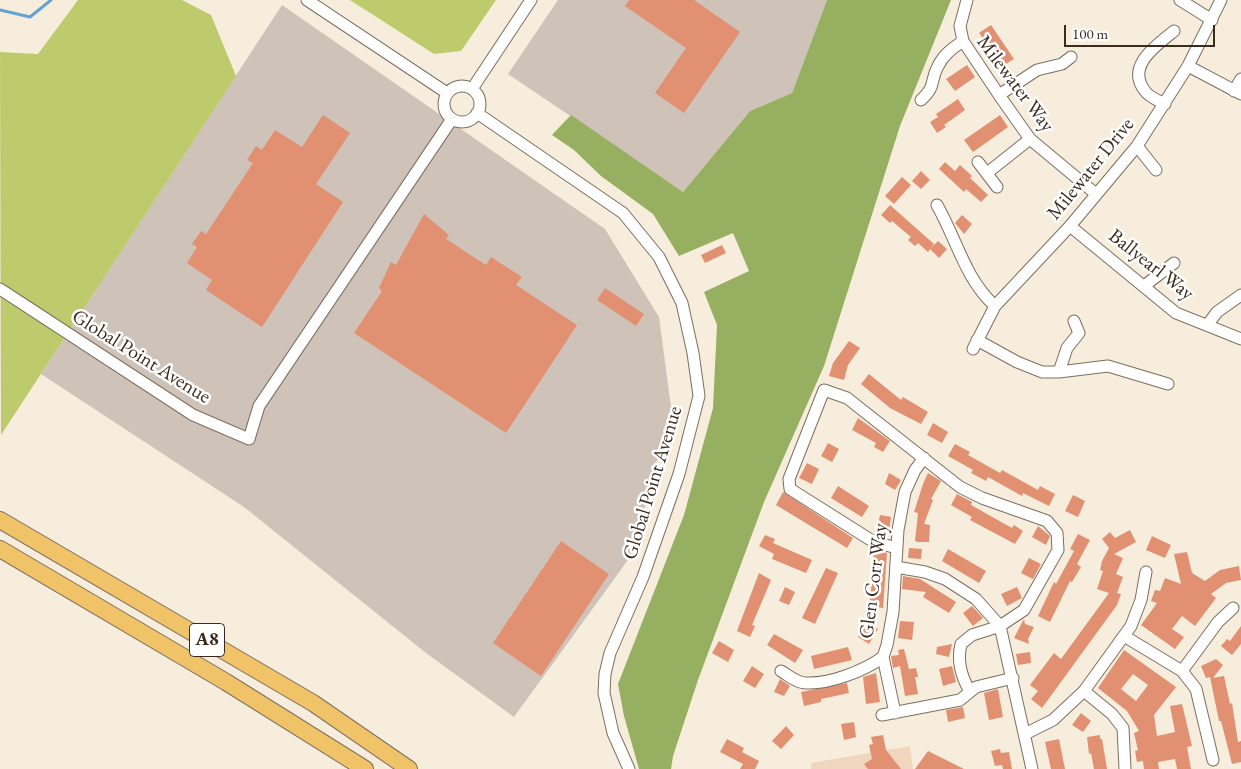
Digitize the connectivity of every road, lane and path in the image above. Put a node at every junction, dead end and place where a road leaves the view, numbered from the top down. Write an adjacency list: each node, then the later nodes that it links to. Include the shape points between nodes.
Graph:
1 (307, 0): 13 (street)
2 (531, 0): 12 (street)
3 (967, 0): 8 (street, via 960,26)
4 (1180, 0): 6 (street)
5 (1221, 0): 6 (street, Milewater Drive)
6 (1212, 20): 10 (street, Milewater Drive)
7 (1174, 30): 17 (street, via 1142,58 1138,76 1145,92)
8 (963, 40): 15 (street, Milewater Way); 16 (street, Milewater Way, via 944,55 934,73 932,90)
9 (1071, 57): 15 (street, via 1062,64 1037,70)
10 (1188, 66): 14 (street); 17 (street, Milewater Drive)
11 (1241, 79): 14 (street)
12 (472, 89): 13 (street, via 458,86); 18 (street, via 479,98)
13 (447, 93): 19 (street, via 445,110)
14 (1238, 93)
15 (999, 95): 20 (street, Milewater Way)
16 (921, 100)
17 (1165, 104): 21 (street, Milewater Drive)
18 (477, 114): 19 (street, via 466,121); 60 (street, Global Point Avenue, via 623,212 659,257 682,303 699,396 679,474 643,577 610,653 605,674 604,693 613,733)
19 (452, 119): 31 (street, Global Point Avenue, via 259,406 249,439 193,416)
20 (1030, 139): 24 (street); 26 (street, Milewater Way)
21 (1137, 146): 23 (street); 26 (street, Milewater Drive)
22 (978, 162): 24 (street)
23 (1156, 170)
24 (987, 173): 25 (street)
25 (997, 187)
26 (1096, 194): 28 (street, Milewater Drive)
27 (937, 205): 33 (street, via 972,282)
28 (1070, 226): 30 (street, Ballyearl Way); 33 (street, Milewater Drive)
29 (1174, 263): 30 (street)
30 (1144, 286): 35 (street, Ballyearl Way, via 1176,313)
31 (0, 289)
32 (1241, 295): 35 (street, via 1217,312)
33 (995, 306): 37 (street, Milewater Drive, via 975,345 1042,372)
34 (1074, 321): 37 (street, via 1079,333 1067,348)
35 (1208, 324): 36 (street, Ballyearl Way)
36 (1241, 339)
37 (1059, 372): 38 (street, via 1108,366)
38 (1168, 384)
39 (924, 458): 41 (street, Glen Corr Way, via 905,492); 41 (street, via 847,398 824,390 789,479 790,489 828,514 874,542); 46 (street, via 969,492 1047,521 1057,533 1058,550 1030,601 1016,616)
40 (0, 520): 59 (highway, A8, via 313,703)
41 (897, 548): 43 (street, Glen Corr Way)
42 (0, 549): 58 (highway, A8, via 226,682)
43 (896, 567): 46 (street, via 945,579 976,599); 48 (street, Glen Corr Way, via 893,612)
44 (1146, 572): 47 (street, via 1141,600)
45 (1233, 608): 50 (street, via 1218,622)
46 (1000, 626): 51 (street); 52 (street, via 972,635 961,644 959,660)
47 (1124, 636): 50 (street); 53 (street)
48 (883, 657): 49 (street, via 857,672 805,683); 54 (street, Glen Corr Way)
49 (781, 671)
50 (1182, 672): 57 (street, via 1196,689)
51 (1013, 678): 52 (street); 56 (street)
52 (969, 690): 54 (street, via 960,700)
53 (1084, 691): 56 (street, via 1053,720); 62 (street, via 1112,714 1123,728)
54 (895, 713): 55 (street)
55 (882, 715)
56 (1025, 734): 61 (street)
57 (1213, 760)
58 (365, 769)
59 (409, 769)
60 (629, 769)
61 (1032, 769)
62 (1126, 769)

